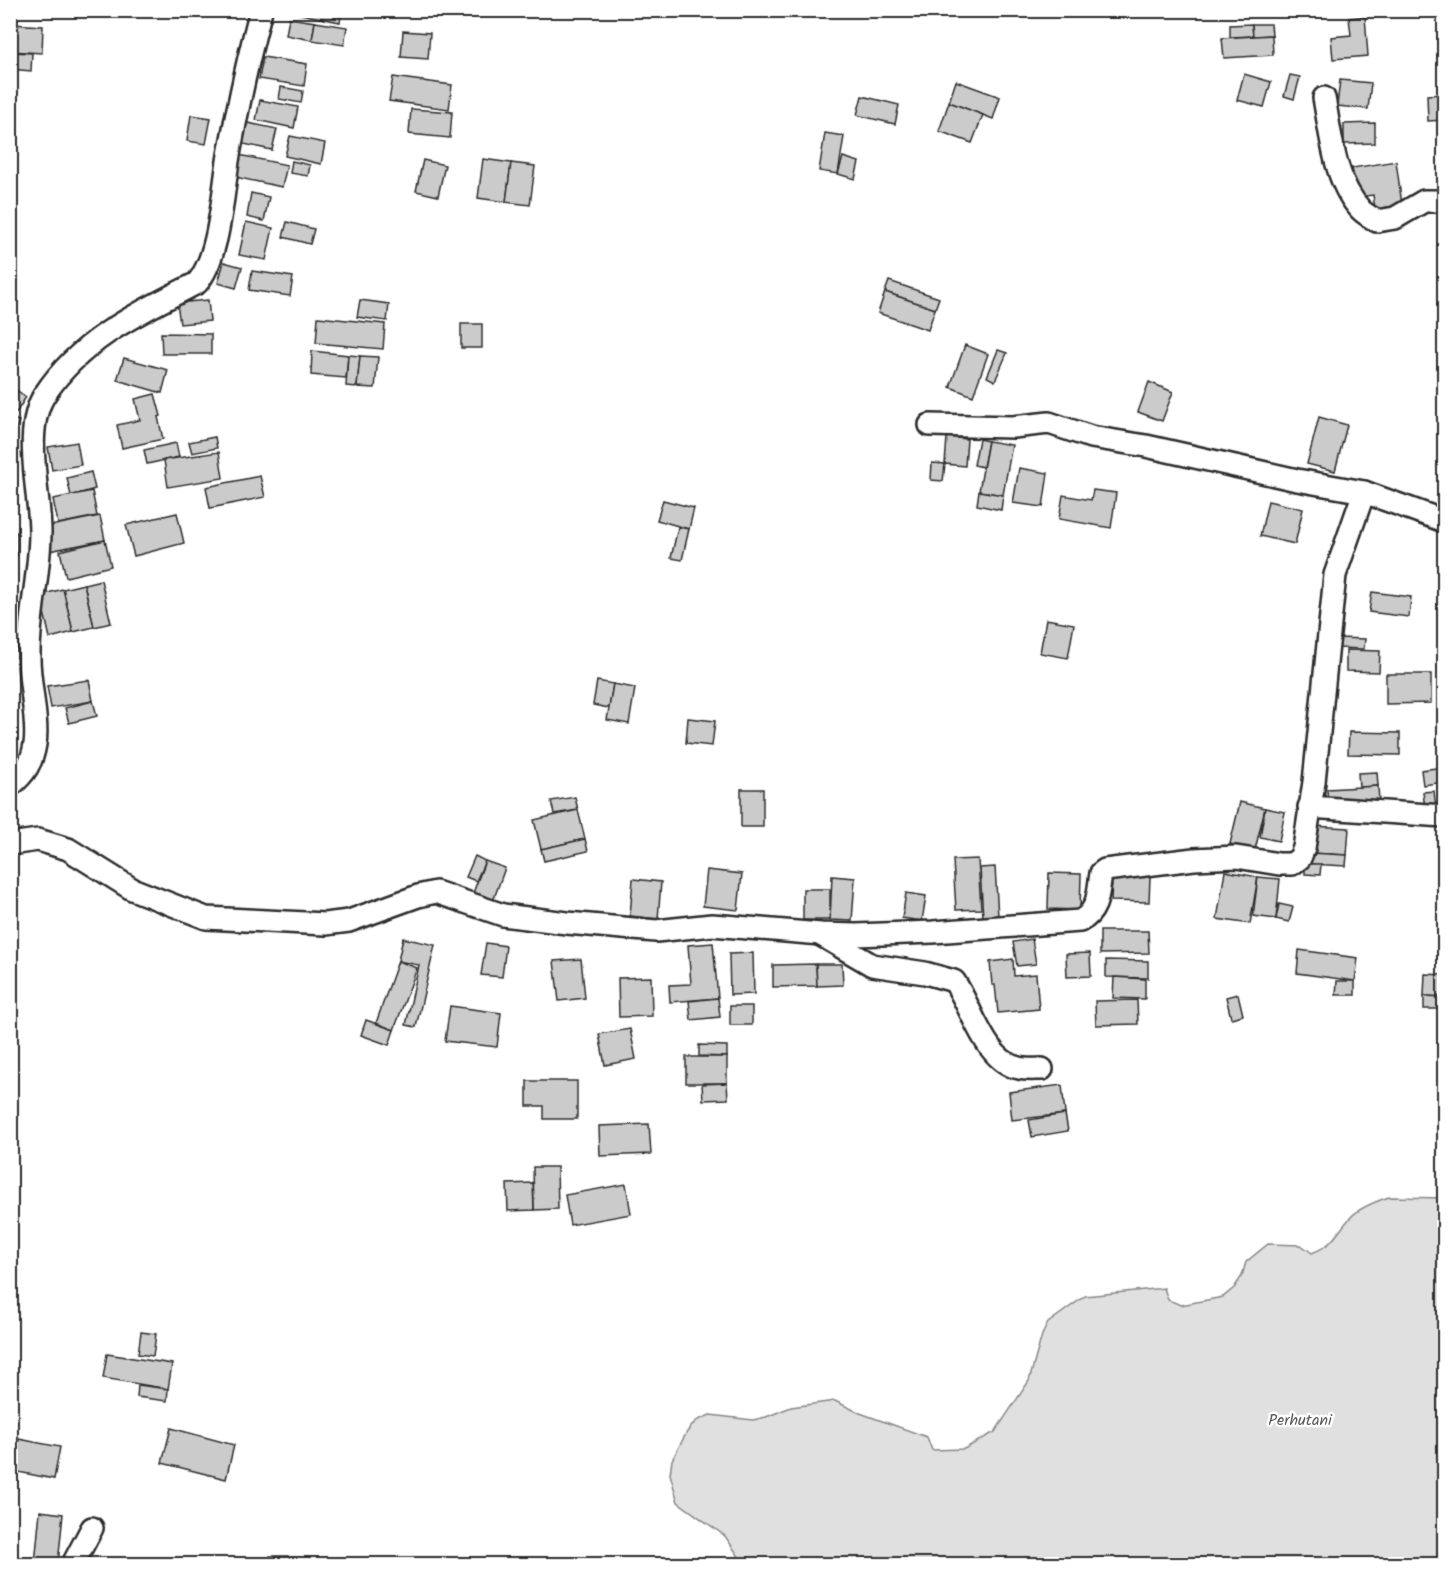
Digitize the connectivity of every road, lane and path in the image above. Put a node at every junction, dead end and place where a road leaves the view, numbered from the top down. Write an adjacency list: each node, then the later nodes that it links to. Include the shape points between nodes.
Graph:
1 (261, 10): 7 (street, via 205,274 197,283 88,345 44,395 34,420 40,532 28,655 36,741 29,766)
2 (1324, 98): 3 (street, via 1338,166 1361,211 1377,221 1395,218 1424,201)
3 (1444, 201)
4 (930, 425): 5 (street, via 1013,427 1049,423 1091,436)
5 (1364, 492): 6 (street); 8 (street, via 1335,575)
6 (1444, 521)
7 (10, 786)
8 (1309, 807): 9 (street); 11 (street, via 1304,848 1292,864 1236,857 1105,870 1093,910 1080,921 933,932)
9 (1444, 816)
10 (10, 844): 11 (street, via 38,840 68,849 132,889 206,918 333,923 436,892 503,915 567,924 656,931 712,926)
11 (821, 934): 12 (street, via 872,965 954,981 996,1056 1017,1068)
12 (1042, 1069)
13 (93, 1528): 14 (street)
14 (73, 1564)

